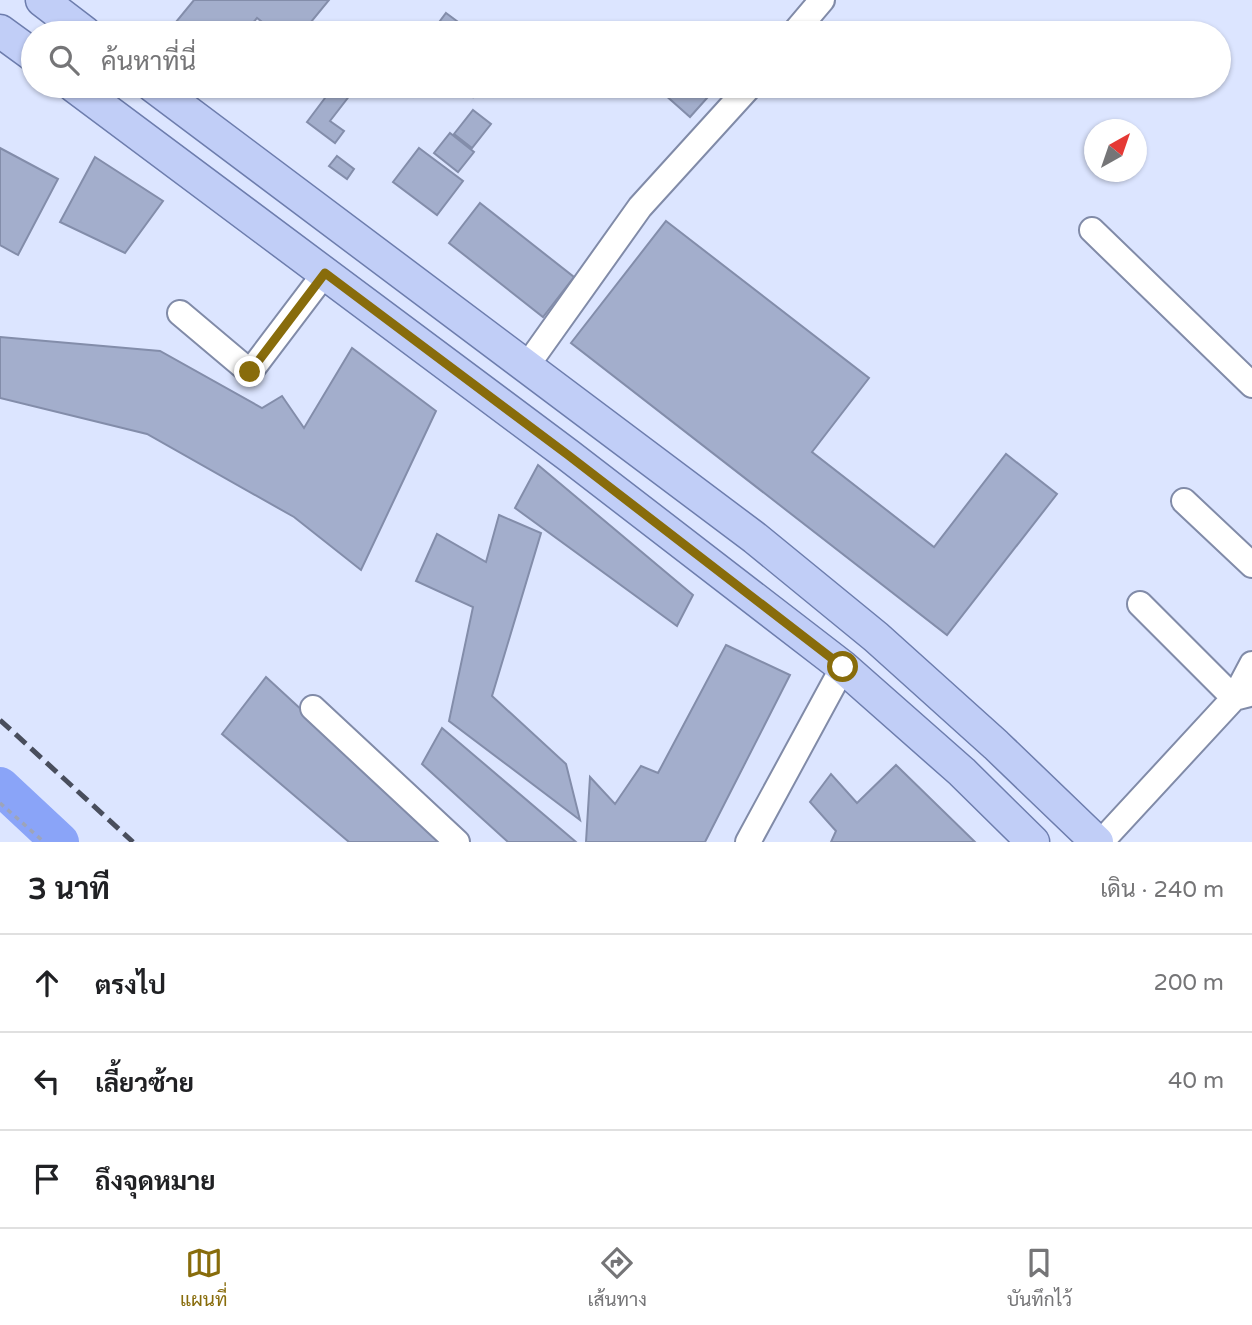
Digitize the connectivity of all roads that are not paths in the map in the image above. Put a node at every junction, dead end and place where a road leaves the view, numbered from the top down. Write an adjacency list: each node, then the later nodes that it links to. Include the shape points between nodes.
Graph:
1 (42, 0): 3 (main road)
2 (822, 0): 4 (street)
3 (69, 21)
4 (804, 21)
5 (0, 31): 6 (main road)
6 (21, 46)
7 (90, 98): 11 (main road)
8 (169, 98): 13 (main road)
9 (739, 98): 13 (street, via 640,207)
10 (1091, 230): 14 (street)
11 (325, 273): 12 (street, via 250,372); 19 (main road)
12 (180, 313)
13 (526, 367): 25 (main road, via 755,538 876,637)
14 (1252, 385)
15 (1184, 501): 16 (street)
16 (1252, 565)
17 (1140, 604): 20 (street)
18 (1252, 664): 20 (street)
19 (843, 667): 23 (street); 24 (main road)
20 (1243, 696): 25 (street)
21 (313, 708): 22 (street)
22 (457, 842)
23 (747, 842)
24 (1033, 842)
25 (1099, 842)

